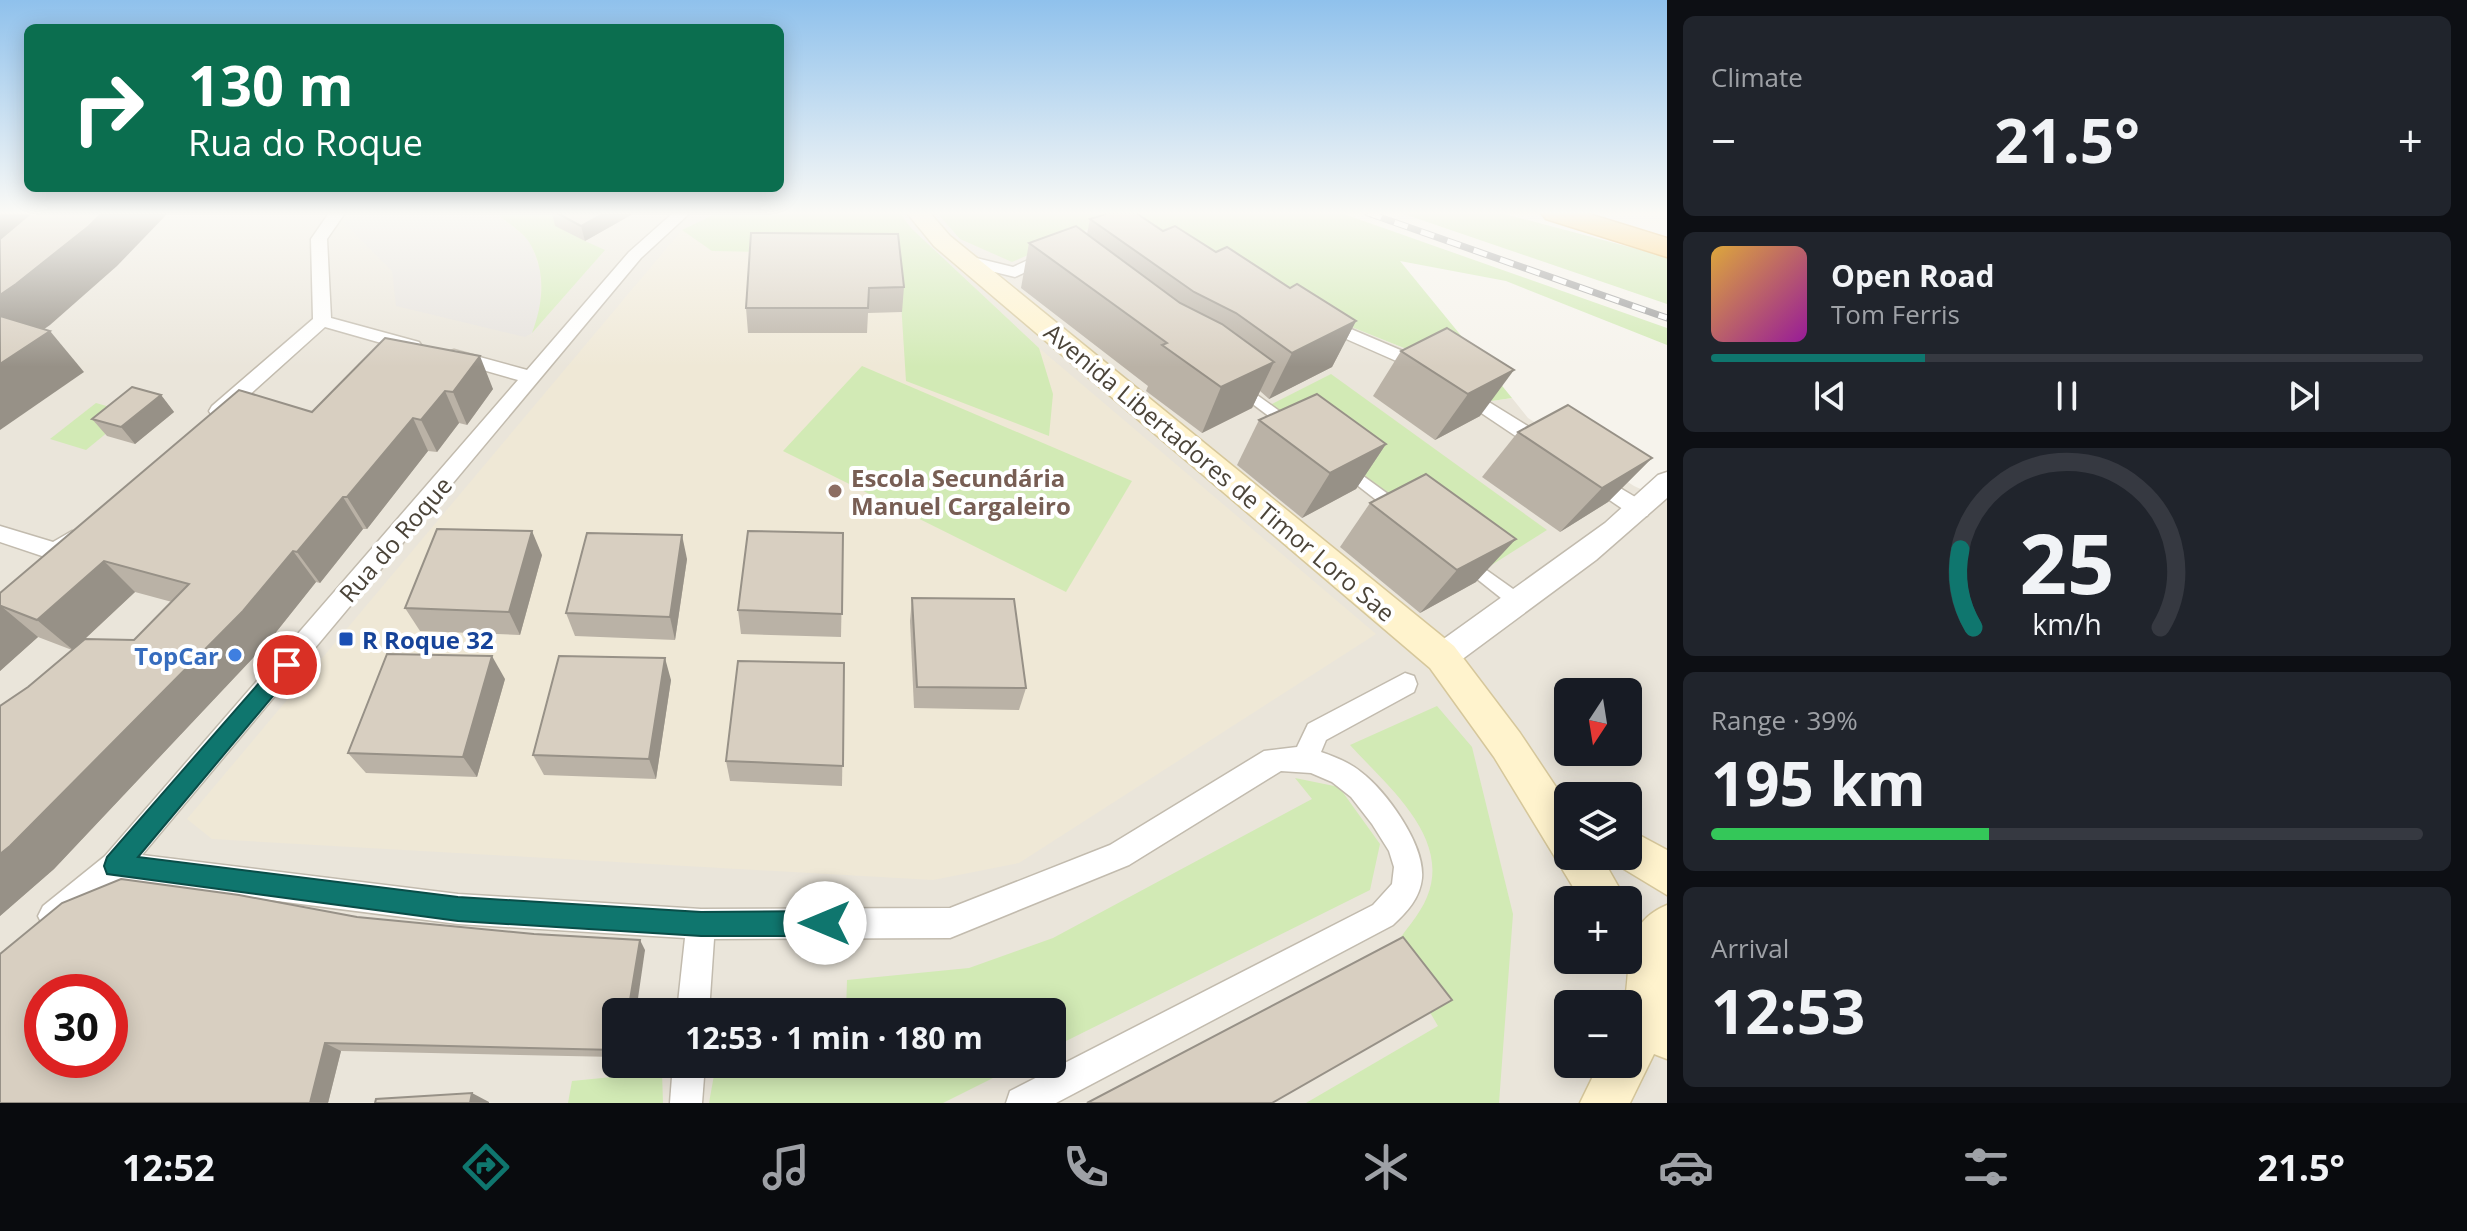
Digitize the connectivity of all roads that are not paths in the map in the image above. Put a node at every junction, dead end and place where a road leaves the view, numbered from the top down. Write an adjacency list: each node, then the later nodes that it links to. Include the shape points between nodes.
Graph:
1 (320, 264): 7 (street)
2 (627, 264): 9 (street, Rua do Roque)
3 (969, 264): 20 (main road, Avenida Libertadores de Timor Loro Sae)
4 (983, 264): 5 (street, via 1015,272)
5 (1035, 264)
6 (1312, 317): 14 (street, via 1414,359)
7 (322, 321): 9 (street); 10 (street)
8 (1221, 373): 11 (street)
9 (533, 378): 27 (street, Rua do Roque)
10 (202, 426)
11 (1303, 436)
12 (1328, 455): 15 (street)
13 (1667, 482): 14 (street)
14 (1640, 510): 19 (street)
15 (1416, 523)
16 (81, 531): 17 (street, via 57,552)
17 (0, 534)
18 (1454, 552): 19 (street)
19 (1517, 601): 20 (street)
20 (1442, 657): 22 (main road, Avenida Libertadores de Timor Loro Sae)
21 (1405, 684): 23 (street, via 1317,732)
22 (1507, 745): 24 (main road, Avenida Libertadores de Timor Loro Sae); 25 (main road, Avenida Libertadores de Timor Loro Sae)
23 (1306, 760): 29 (street, via 1273,760 1119,855 950,923); 38 (street, via 1336,770 1359,786 1393,829 1409,874 1398,904)
24 (1554, 787)
25 (1554, 819)
26 (1642, 858): 28 (main road)
27 (115, 866): 29 (street, via 458,909); 30 (street, Rua do Roque)
28 (1667, 874)
29 (701, 924): 32 (street)
30 (35, 932)
31 (1648, 952): 33 (main road); 34 (main road)
32 (694, 998)
33 (1642, 1021)
34 (1667, 1036)
35 (688, 1078): 37 (street)
36 (1617, 1078): 39 (main road)
37 (686, 1103)
38 (1022, 1103)
39 (1604, 1103)

